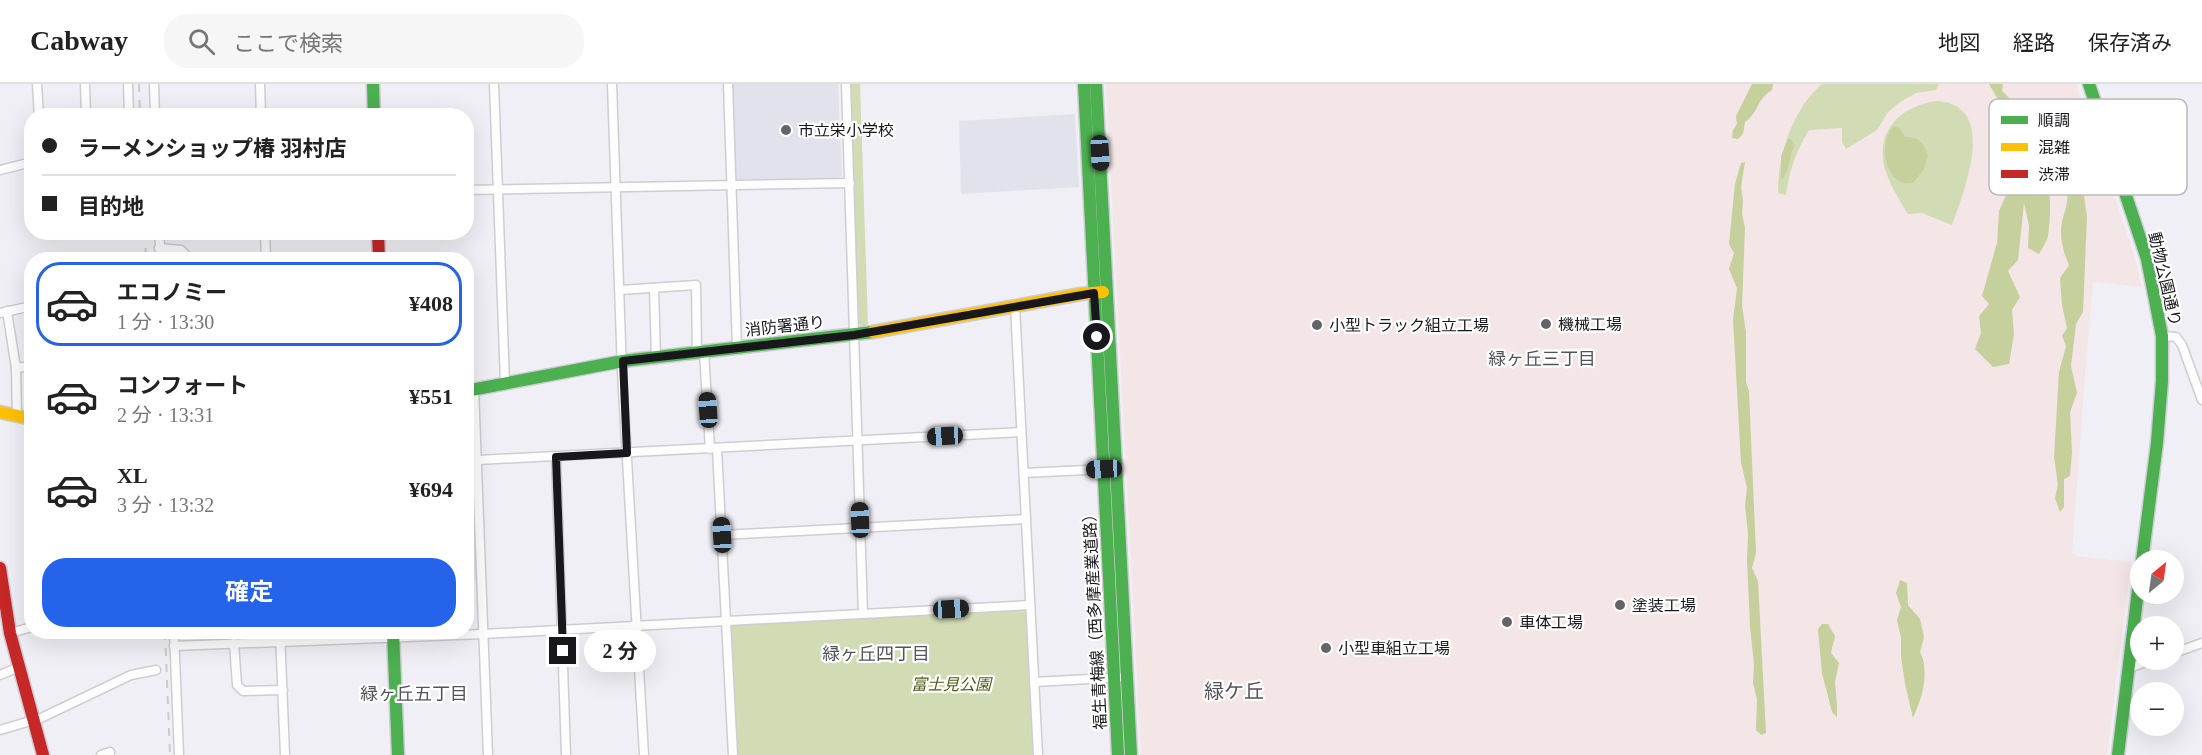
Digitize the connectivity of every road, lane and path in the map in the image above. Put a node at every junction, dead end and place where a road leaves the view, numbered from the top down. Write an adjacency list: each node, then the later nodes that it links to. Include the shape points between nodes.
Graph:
1 (37, 84): 15 (street)
2 (85, 84): 16 (street)
3 (128, 84): 17 (street)
4 (154, 84): 18 (street)
5 (260, 84): 19 (street)
6 (373, 84): 20 (street)
7 (494, 84): 27 (street)
8 (612, 84): 25 (street)
9 (728, 84): 24 (street)
10 (846, 84): 23 (street)
11 (1084, 84): 35 (street, 福生青梅線（西多摩産業道路）)
12 (1096, 84): 35 (street, 福生青梅線（西多摩産業道路）)
13 (2089, 84): 14 (street, 動物公園通り)
14 (2094, 99)
15 (38, 108)
16 (86, 108)
17 (128, 108)
18 (155, 108)
19 (261, 108)
20 (374, 108)
21 (24, 164): 22 (street)
22 (0, 170)
23 (850, 183): 24 (street); 39 (street)
24 (731, 185): 25 (street); 41 (street)
25 (616, 187): 27 (street); 34 (street)
26 (474, 190): 27 (street)
27 (498, 190): 47 (street)
28 (2126, 195): 40 (street, 動物公園通り, via 2147,258)
29 (159, 240): 30 (street)
30 (159, 248): 31 (street); 32 (street)
31 (159, 252)
32 (183, 252)
33 (654, 288): 34 (street); 42 (street, via 696,285); 43 (street)
34 (620, 291): 44 (street)
35 (1101, 292): 36 (street, 消防署通り); 60 (street, 福生青梅線（西多摩産業道路）)
36 (1016, 306): 39 (street, 消防署通り); 54 (street)
37 (24, 308): 38 (street)
38 (4, 312): 46 (street)
39 (854, 335): 41 (street, 消防署通り); 55 (street)
40 (2162, 336): 49 (street, via 2175,337 2182,345); 65 (street, 動物公園通り, via 2162,381)
41 (737, 348): 42 (street, 消防署通り)
42 (701, 352): 43 (street, 消防署通り); 56 (street)
43 (657, 357): 44 (street, 消防署通り)
44 (623, 361): 47 (street, 消防署通り); 57 (street)
45 (24, 367): 46 (street)
46 (16, 368): 51 (street)
47 (505, 383): 48 (street, 消防署通り)
48 (474, 389)
49 (2202, 400)
50 (0, 412): 51 (street)
51 (17, 416): 52 (street)
52 (24, 417)
53 (474, 425): 59 (street)
54 (1022, 432): 55 (street); 61 (street)
55 (857, 441): 56 (street); 63 (street)
56 (714, 449): 57 (street); 64 (street)
57 (627, 453): 58 (street); 71 (street)
58 (556, 457): 59 (street); 73 (street)
59 (478, 460): 76 (street)
60 (1110, 469): 61 (street); 89 (street, 福生青梅線（西多摩産業道路）)
61 (1024, 473): 62 (street)
62 (1026, 519): 63 (street); 68 (street)
63 (860, 528): 64 (street); 69 (street)
64 (722, 535): 70 (street)
65 (2143, 550)
66 (0, 568): 74 (street)
67 (2136, 604): 86 (street)
68 (1030, 605): 69 (street); 90 (street)
69 (863, 614): 70 (street)
70 (726, 621): 71 (street); 101 (street)
71 (638, 626): 73 (street); 100 (street)
72 (24, 629): 74 (street)
73 (562, 629): 76 (street); 99 (street)
74 (10, 633): 85 (street)
75 (474, 634): 76 (street)
76 (483, 634): 98 (street)
77 (174, 639): 83 (street)
78 (328, 639): 80 (street)
79 (393, 639): 97 (street)
80 (280, 642): 82 (street); 91 (street)
81 (2202, 643): 84 (street)
82 (234, 644): 83 (street); 91 (street, via 237,685 243,691)
83 (174, 646): 95 (street)
84 (2184, 649)
85 (19, 667): 88 (street); 92 (street)
86 (2129, 668): 105 (street)
87 (156, 670): 92 (street, via 131,675)
88 (0, 675)
89 (1121, 678): 90 (street); 103 (street, 福生青梅線（西多摩産業道路）); 104 (street, 福生青梅線（西多摩産業道路）)
90 (1034, 682): 102 (street)
91 (283, 690): 96 (street)
92 (33, 720): 93 (street); 94 (street)
93 (0, 730)
94 (42, 755)
95 (178, 755)
96 (285, 755)
97 (398, 755)
98 (488, 755)
99 (566, 755)
100 (644, 755)
101 (733, 755)
102 (1038, 755)
103 (1118, 755)
104 (1131, 755)
105 (2118, 755)

